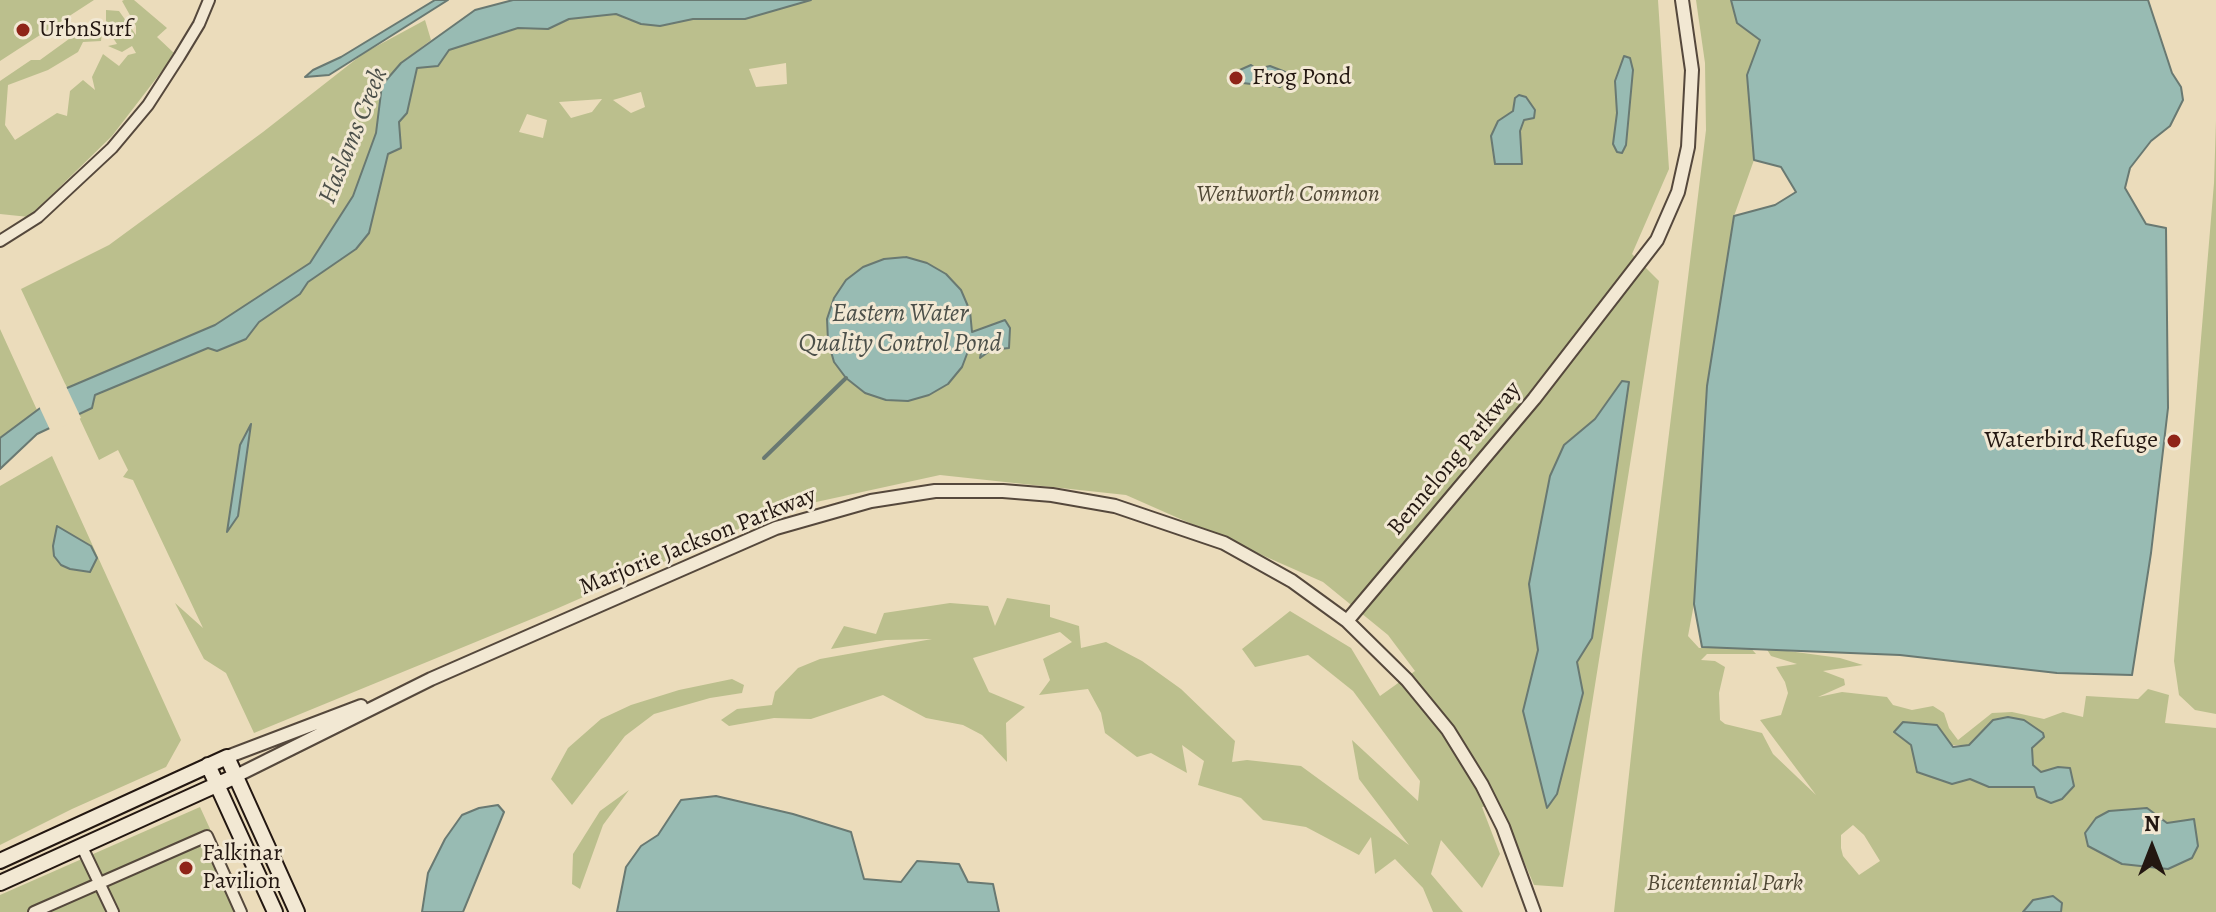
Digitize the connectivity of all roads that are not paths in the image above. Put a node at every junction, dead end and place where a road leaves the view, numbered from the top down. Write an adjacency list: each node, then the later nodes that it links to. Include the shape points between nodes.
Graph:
1 (209, 0): 3 (street, via 148,105 112,148 38,217)
2 (1682, 0): 4 (street, Bennelong Parkway, via 1692,70 1688,147 1678,192 1657,240 1534,399)
3 (0, 241)
4 (1347, 621): 5 (street, Marjorie Jackson Parkway, via 1258,561 1168,522 1052,495 935,491 871,501 776,528); 20 (street, via 1407,680 1454,740 1503,827)
5 (431, 679): 6 (street, Marjorie Jackson Parkway); 8 (street, Marjorie Jackson Parkway)
6 (227, 757): 7 (main road); 8 (main road)
7 (208, 765): 9 (main road); 10 (main road)
8 (236, 776): 9 (main road); 19 (main road)
9 (217, 785): 11 (main road); 18 (main road)
10 (72, 829): 11 (main road); 12 (main road)
11 (82, 847): 13 (main road); 14 (street)
12 (0, 861)
13 (0, 883)
14 (100, 883): 15 (street); 16 (street); 17 (street, via 207,836)
15 (34, 912)
16 (113, 912)
17 (241, 912)
18 (275, 912)
19 (297, 912)
20 (1534, 912)

